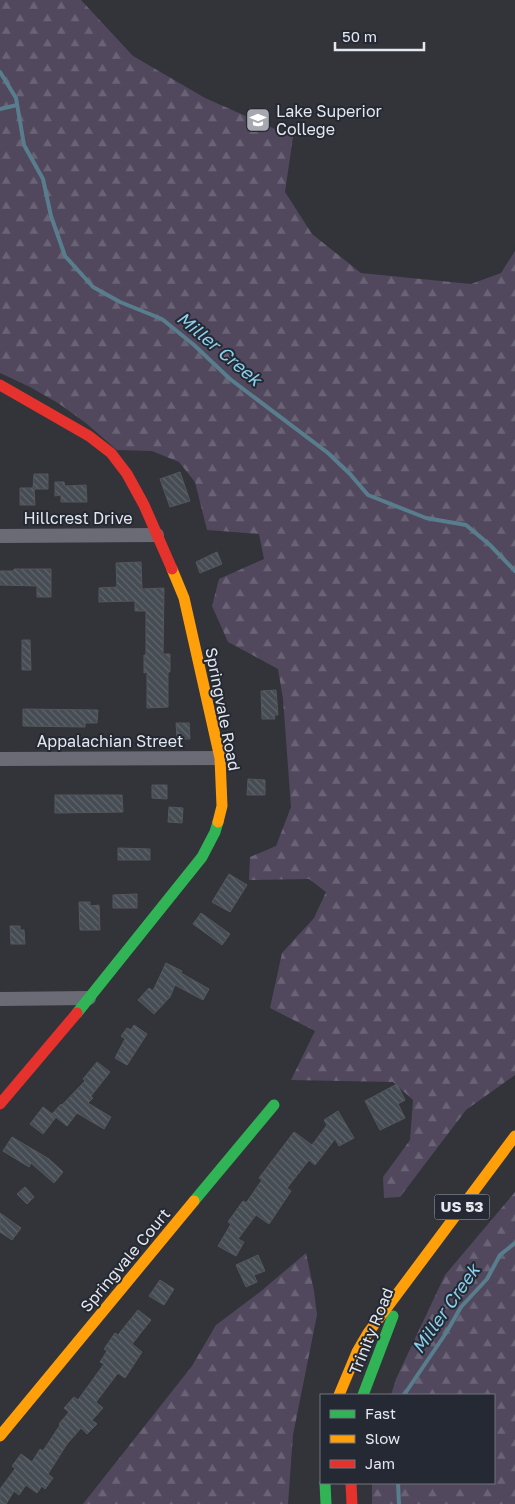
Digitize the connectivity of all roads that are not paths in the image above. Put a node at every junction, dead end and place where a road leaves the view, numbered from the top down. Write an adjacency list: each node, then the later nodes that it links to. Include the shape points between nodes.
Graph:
1 (0, 384): 2 (main road, Springvale Road, via 89,436 111,453 127,474)
2 (157, 535): 3 (street, Hillcrest Drive); 4 (main road, Springvale Road, via 184,598)
3 (0, 536)
4 (220, 758): 5 (street, Appalachian Street); 6 (main road, Springvale Road, via 222,806 215,832 202,857)
5 (0, 759)
6 (89, 998): 7 (street); 8 (main road, Springvale Road)
7 (0, 999)
8 (0, 1104)
9 (274, 1105): 14 (main road, Springvale Court)
10 (515, 1136): 11 (main road, Trinity Road / US 53)
11 (409, 1278): 12 (main road, Trinity Road / US 53, via 368,1332); 13 (main road, Trinity Road / US 53)
12 (339, 1394)
13 (363, 1394)
14 (0, 1436)
15 (325, 1484): 17 (main road)
16 (351, 1484): 18 (main road)
17 (326, 1504)
18 (352, 1504)

